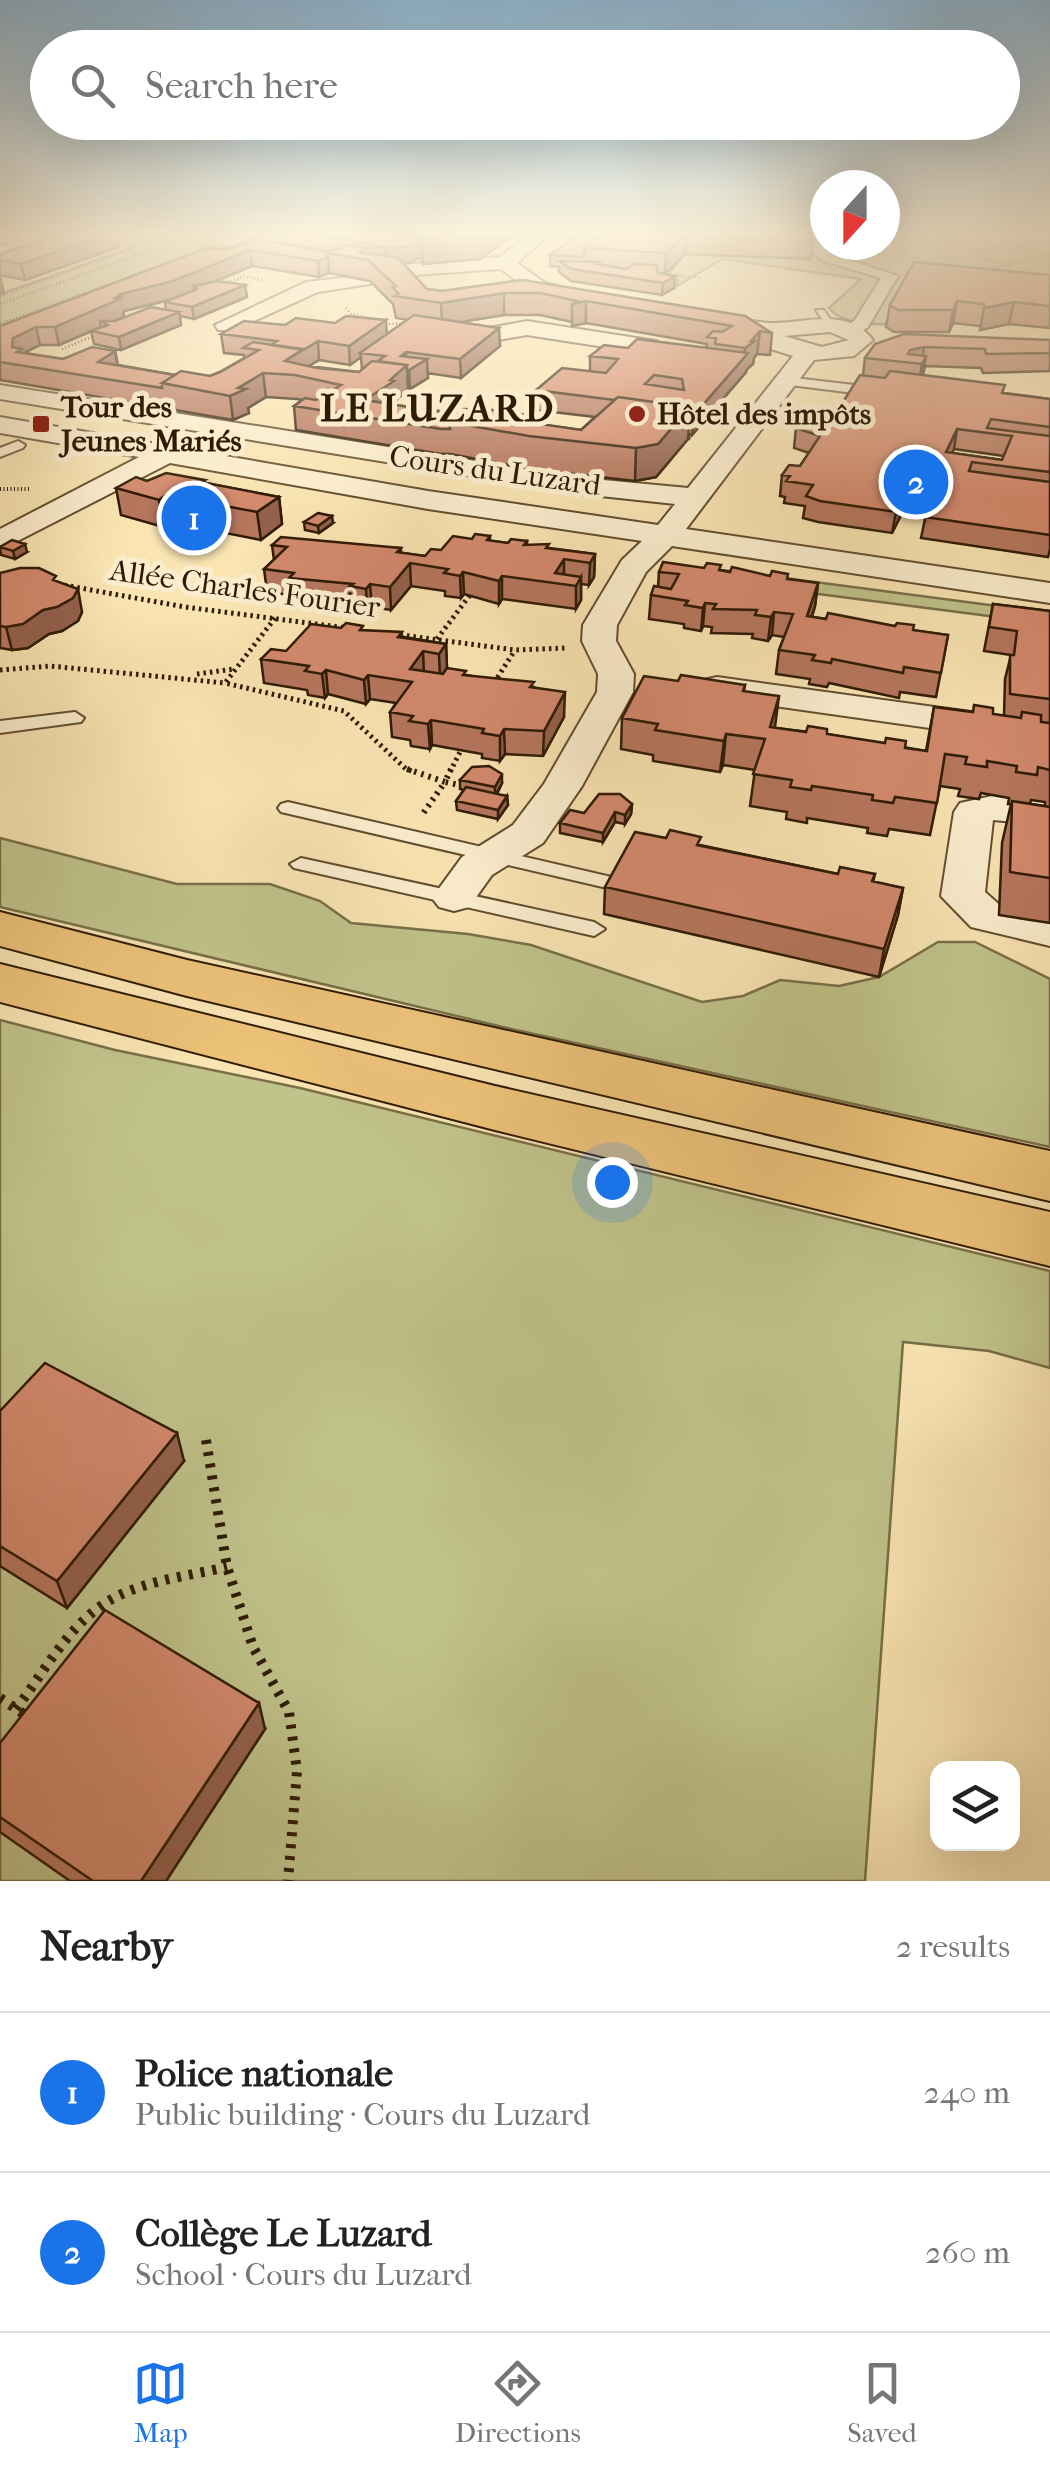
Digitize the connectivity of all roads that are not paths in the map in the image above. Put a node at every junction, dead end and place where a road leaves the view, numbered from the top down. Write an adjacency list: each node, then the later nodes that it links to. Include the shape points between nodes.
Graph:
1 (235, 321): 6 (street)
2 (559, 321): 9 (street)
3 (602, 321): 11 (street)
4 (686, 321): 8 (street); 10 (lane)
5 (863, 321): 7 (street)
6 (226, 325)
7 (849, 330): 8 (street, via 796,325); 12 (street, via 847,351)
8 (775, 331): 12 (street, via 776,343)
9 (481, 336)
10 (745, 336)
11 (656, 348)
12 (808, 352): 13 (street)
13 (786, 380): 14 (lane); 19 (street)
14 (854, 390)
15 (0, 392): 19 (street, Cours du Luzard, via 582,486)
16 (5, 441): 17 (street, Cours du Luzard); 18 (street, Cours du Luzard)
17 (52, 451): 18 (street, Cours du Luzard); 20 (street, via 99,471)
18 (157, 460): 20 (street); 22 (street, Cours du Luzard)
19 (694, 497): 22 (street)
20 (86, 502): 21 (street)
21 (0, 541)
22 (657, 542): 23 (street, Cours du Luzard); 24 (street, Cours du Luzard); 25 (street, via 600,624)
23 (1050, 593)
24 (1050, 601)
25 (609, 661): 28 (street, via 666,681); 31 (street, via 615,692 549,805 528,834)
26 (75, 718): 27 (lane)
27 (0, 727)
28 (1050, 734)
29 (288, 808): 31 (lane)
30 (1050, 813): 37 (street, via 1001,806 974,812 964,896 987,917)
31 (498, 856): 33 (lane); 34 (street, via 477,866)
32 (301, 864): 34 (lane)
33 (620, 884)
34 (454, 898): 35 (lane)
35 (594, 928)
36 (0, 929): 39 (highway)
37 (1050, 932)
38 (0, 983): 40 (highway)
39 (1050, 1176)
40 (1050, 1239)

